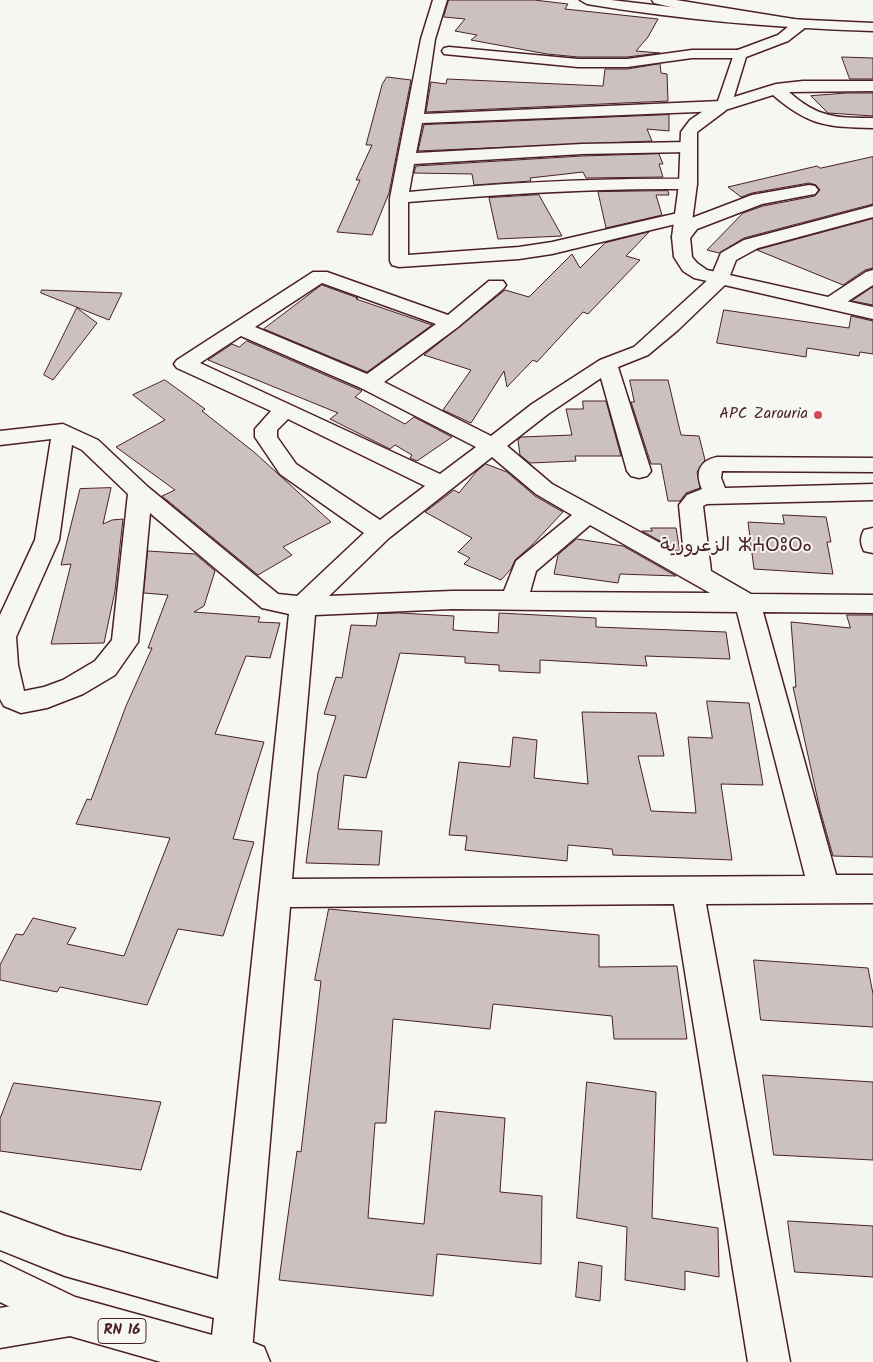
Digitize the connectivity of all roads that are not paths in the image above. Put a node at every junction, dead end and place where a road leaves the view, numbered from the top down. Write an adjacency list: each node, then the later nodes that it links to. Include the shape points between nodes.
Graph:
1 (440, 0): 12 (street, via 428,39)
2 (587, 0): 4 (street, via 686,15)
3 (659, 0): 4 (street)
4 (801, 24): 5 (street); 7 (street, via 784,38)
5 (873, 27)
6 (449, 51): 7 (street, via 578,63 627,63 692,54)
7 (740, 54): 10 (street, via 728,97)
8 (873, 86): 9 (street)
9 (776, 89): 10 (street); 13 (street, via 805,113 822,121)
10 (722, 106): 11 (street); 14 (street, via 691,128)
11 (519, 115): 12 (street); 15 (street)
12 (415, 119): 16 (street)
13 (873, 123)
14 (688, 147): 15 (street); 17 (street)
15 (529, 152): 16 (street)
16 (407, 159): 19 (street)
17 (688, 184): 19 (street, via 516,187); 21 (street)
18 (809, 190): 22 (street, via 758,198 691,225)
19 (399, 198): 21 (street, via 399,261 528,252)
20 (870, 215): 24 (street, via 825,222 751,244 728,257)
21 (682, 217): 22 (street)
22 (681, 237): 24 (street, via 683,257 690,267)
23 (873, 276): 26 (street)
24 (720, 279): 26 (street); 30 (street, via 641,351)
25 (496, 285): 28 (street)
26 (832, 303): 27 (street)
27 (873, 312)
28 (451, 323): 29 (street, via 320,276); 31 (street)
29 (240, 328): 31 (street); 32 (street, via 184,364)
30 (607, 364): 35 (street, via 540,408); 37 (street)
31 (369, 383): 35 (street)
32 (286, 409): 38 (street); 43 (street, via 266,429 266,437 288,469)
33 (63, 431): 34 (street); 39 (street, via 90,445); 51 (street, via 47,540)
34 (0, 438)
35 (493, 446): 38 (street); 42 (street, via 544,489)
36 (873, 465): 41 (street, via 717,464 710,469 709,478)
37 (638, 471)
38 (442, 485): 43 (street)
39 (140, 492): 50 (street, via 271,602); 51 (street, via 125,642 105,668 47,697 21,702 9,690)
40 (873, 492): 41 (street)
41 (716, 496): 46 (street, via 703,496 691,506)
42 (589, 513): 46 (street); 47 (street, via 525,567)
43 (380, 532): 50 (street)
44 (873, 536): 45 (street)
45 (873, 545)
46 (699, 575): 48 (street)
47 (514, 601): 48 (street); 50 (street)
48 (748, 604): 49 (street); 52 (street)
49 (873, 604)
50 (304, 606): 55 (street)
51 (2, 642)
52 (824, 889): 53 (street); 54 (street)
53 (873, 889)
54 (688, 890): 55 (street); 62 (street)
55 (275, 893): 58 (street)
56 (0, 1231): 58 (street, via 65,1256)
57 (0, 1281): 59 (street, RN 16)
58 (236, 1304): 61 (street)
59 (70, 1316): 60 (street); 61 (street, RN 16)
60 (0, 1328)
61 (237, 1362)
62 (769, 1362)

